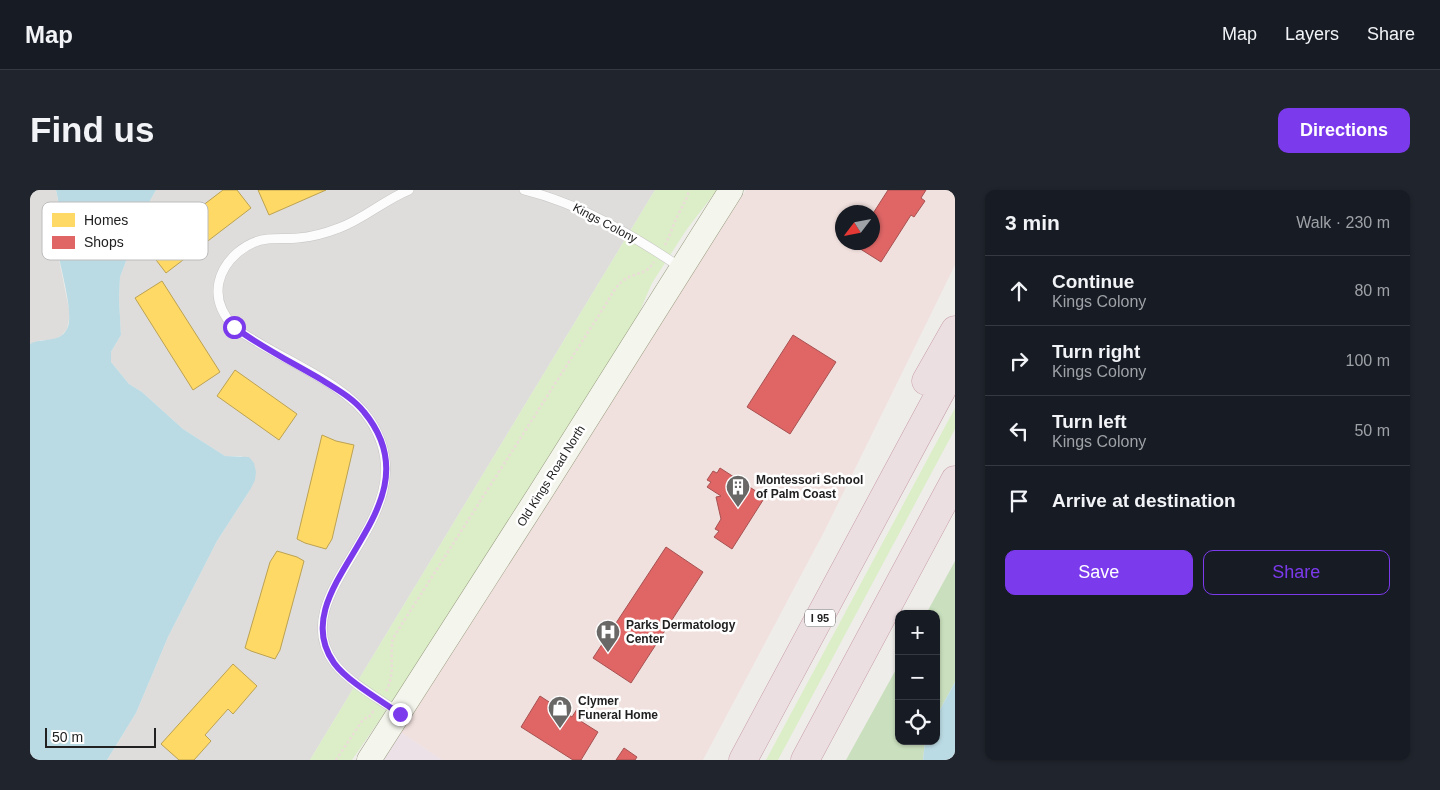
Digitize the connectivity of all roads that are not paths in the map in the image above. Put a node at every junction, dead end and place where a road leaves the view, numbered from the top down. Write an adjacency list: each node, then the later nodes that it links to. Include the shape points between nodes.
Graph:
1 (409, 190): 9 (lane, via 353,222 330,231 306,237 266,239 249,245 229,263 220,279 218,295 222,312 234,327 353,400 378,435 386,468 381,502 329,595 323,614 322,634 328,653 341,671)
2 (524, 190): 4 (lane, Kings Colony, via 587,212)
3 (730, 190): 4 (street, Old Kings Road North)
4 (681, 267): 9 (street, Old Kings Road North)
5 (955, 330): 7 (highway, via 905,418)
6 (955, 365): 7 (highway, I 95)
7 (896, 475): 11 (highway, I 95)
8 (954, 483): 12 (highway)
9 (400, 714): 10 (street, Old Kings Road North)
10 (370, 760)
11 (744, 760)
12 (805, 760)

